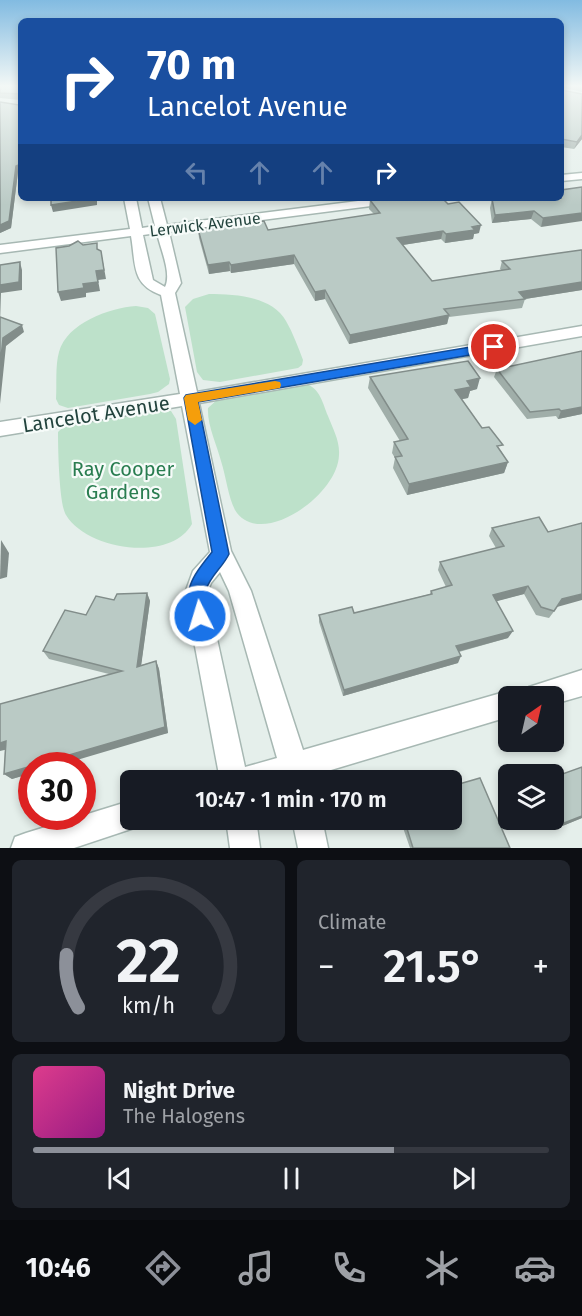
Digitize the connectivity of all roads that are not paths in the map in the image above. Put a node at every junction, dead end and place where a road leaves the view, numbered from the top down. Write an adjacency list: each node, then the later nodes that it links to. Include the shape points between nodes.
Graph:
1 (564, 176): 2 (street)
2 (582, 176)
3 (131, 201): 7 (street)
4 (155, 201): 6 (street)
5 (387, 201): 6 (street, Lerwick Avenue)
6 (161, 230): 7 (street, Lerwick Avenue); 9 (street, via 174,283)
7 (136, 233): 8 (street, Lerwick Avenue); 9 (street, via 146,280)
8 (0, 249)
9 (168, 293): 11 (street)
10 (582, 332): 11 (street, Lancelot Avenue)
11 (191, 398): 12 (street, Lancelot Avenue); 13 (street)
12 (0, 429)
13 (221, 554): 17 (street, via 201,578 196,593); 18 (street, via 240,591)
14 (582, 683): 15 (street)
15 (564, 688)
16 (498, 707): 19 (street)
17 (232, 770)
18 (295, 770)
19 (305, 770)
20 (120, 819): 23 (street)
21 (243, 830): 24 (street)
22 (309, 830): 25 (street)
23 (26, 848)
24 (245, 848)
25 (313, 848)

